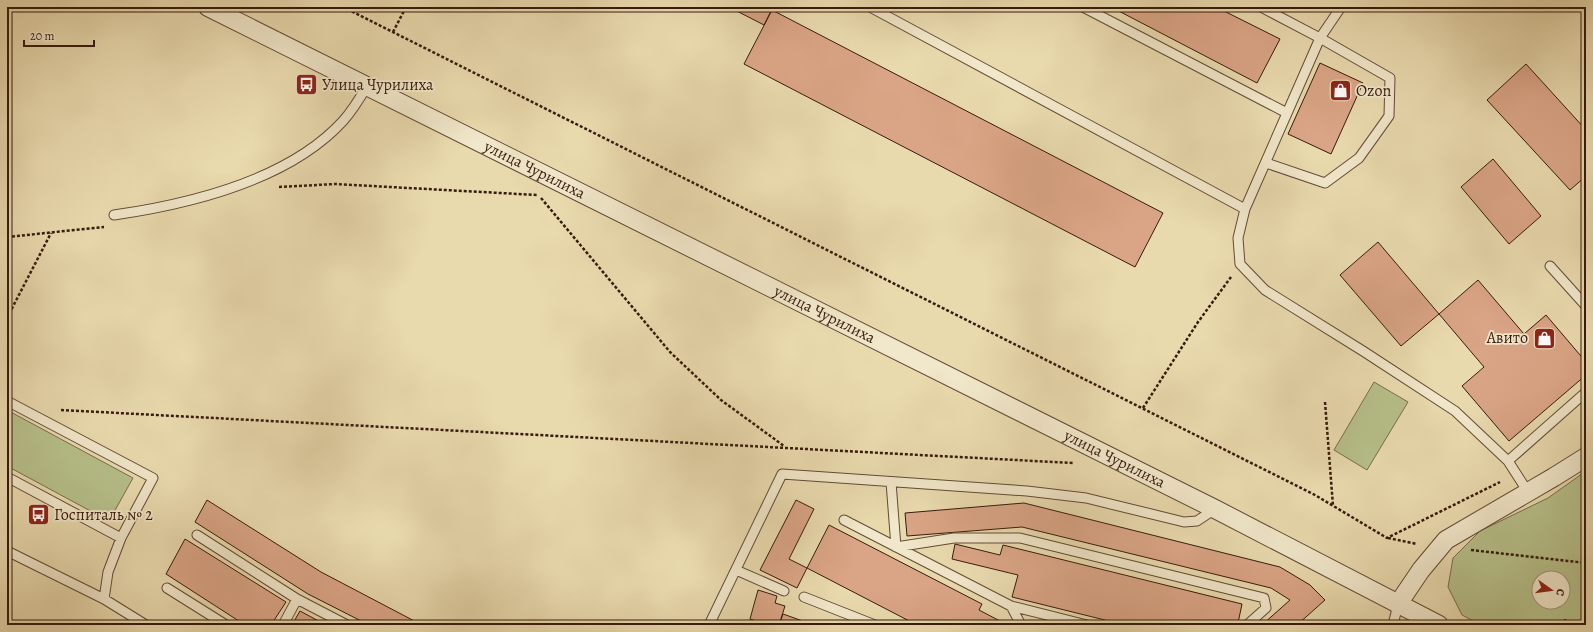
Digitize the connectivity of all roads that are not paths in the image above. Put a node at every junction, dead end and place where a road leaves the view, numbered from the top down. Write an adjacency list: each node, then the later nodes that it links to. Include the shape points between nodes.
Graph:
1 (208, 7): 7 (street, улица Чурилиха)
2 (870, 7): 10 (lane)
3 (1084, 7): 8 (lane)
4 (1261, 7): 6 (lane)
5 (1341, 7): 6 (lane)
6 (1320, 38): 8 (lane); 9 (lane, via 1390,78 1389,116 1359,158 1325,183)
7 (368, 86): 11 (lane, via 344,121 318,144 288,163 252,180 196,200); 21 (street, улица Чурилиха)
8 (1287, 113): 9 (lane)
9 (1266, 163): 10 (lane)
10 (1245, 209): 17 (lane, via 1238,238 1240,264 1265,290 1455,411)
11 (114, 215)
12 (1550, 266): 13 (lane)
13 (1586, 306)
14 (1586, 392): 17 (lane)
15 (7, 401): 24 (lane, via 153,478)
16 (1586, 457): 20 (street)
17 (1508, 461): 20 (lane)
18 (7, 477): 24 (lane)
19 (891, 482): 21 (lane, via 1027,491 1086,498 1184,522 1197,521); 25 (lane); 27 (lane, via 782,474)
20 (1528, 492): 33 (street, via 1446,540)
21 (1215, 509): 33 (street, улица Чурилиха)
22 (844, 520): 25 (lane)
23 (197, 535): 32 (lane)
24 (121, 538): 31 (lane, via 108,572)
25 (896, 547): 34 (lane); 43 (lane, via 954,538 1020,538 1264,598 1266,608)
26 (7, 551): 31 (lane)
27 (736, 570): 29 (lane); 39 (lane)
28 (167, 588): 36 (lane)
29 (784, 591)
30 (804, 597): 40 (lane)
31 (104, 599): 35 (lane)
32 (297, 599): 37 (lane); 38 (lane)
33 (1398, 604): 44 (lane); 45 (street, улица Чурилиха)
34 (1011, 606): 41 (lane); 42 (lane)
35 (146, 625)
36 (226, 625)
37 (282, 625)
38 (348, 625)
39 (709, 625)
40 (875, 625)
41 (1021, 625)
42 (1087, 625)
43 (1247, 625)
44 (1393, 625)
45 (1439, 625)

